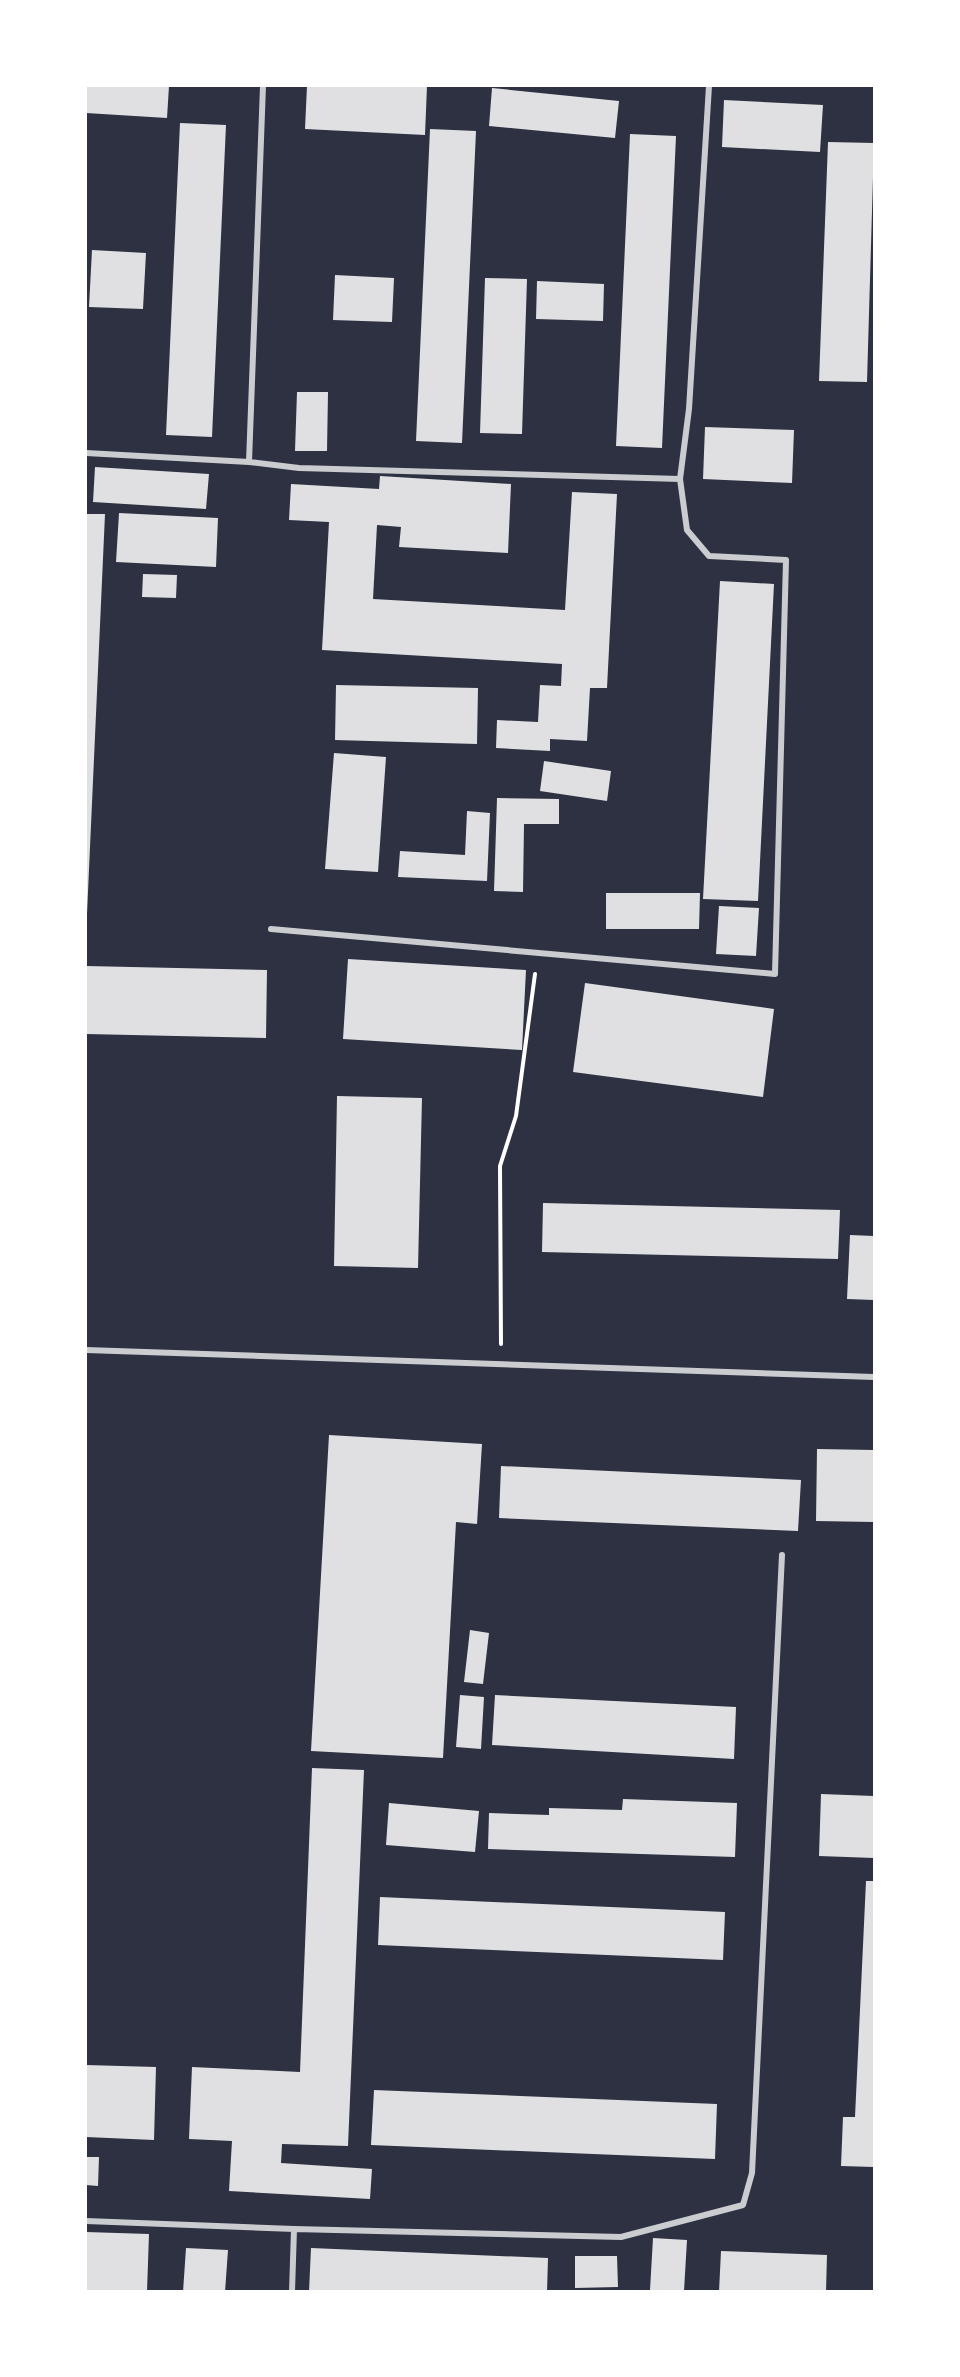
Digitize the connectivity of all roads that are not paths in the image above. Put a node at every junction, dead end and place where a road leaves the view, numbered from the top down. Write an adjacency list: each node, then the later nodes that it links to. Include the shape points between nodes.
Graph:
1 (263, 86): 4 (street)
2 (709, 86): 5 (street, via 689,409)
3 (86, 453): 4 (street)
4 (249, 462): 5 (street, via 299,468)
5 (680, 479): 6 (street, via 687,530 709,556 786,560 775,974)
6 (271, 929)
7 (86, 1350): 8 (street)
8 (874, 1377)
9 (782, 1555): 11 (street, via 752,2173 743,2205 621,2238)
10 (86, 2221): 11 (street)
11 (294, 2229): 12 (street)
12 (292, 2292)

